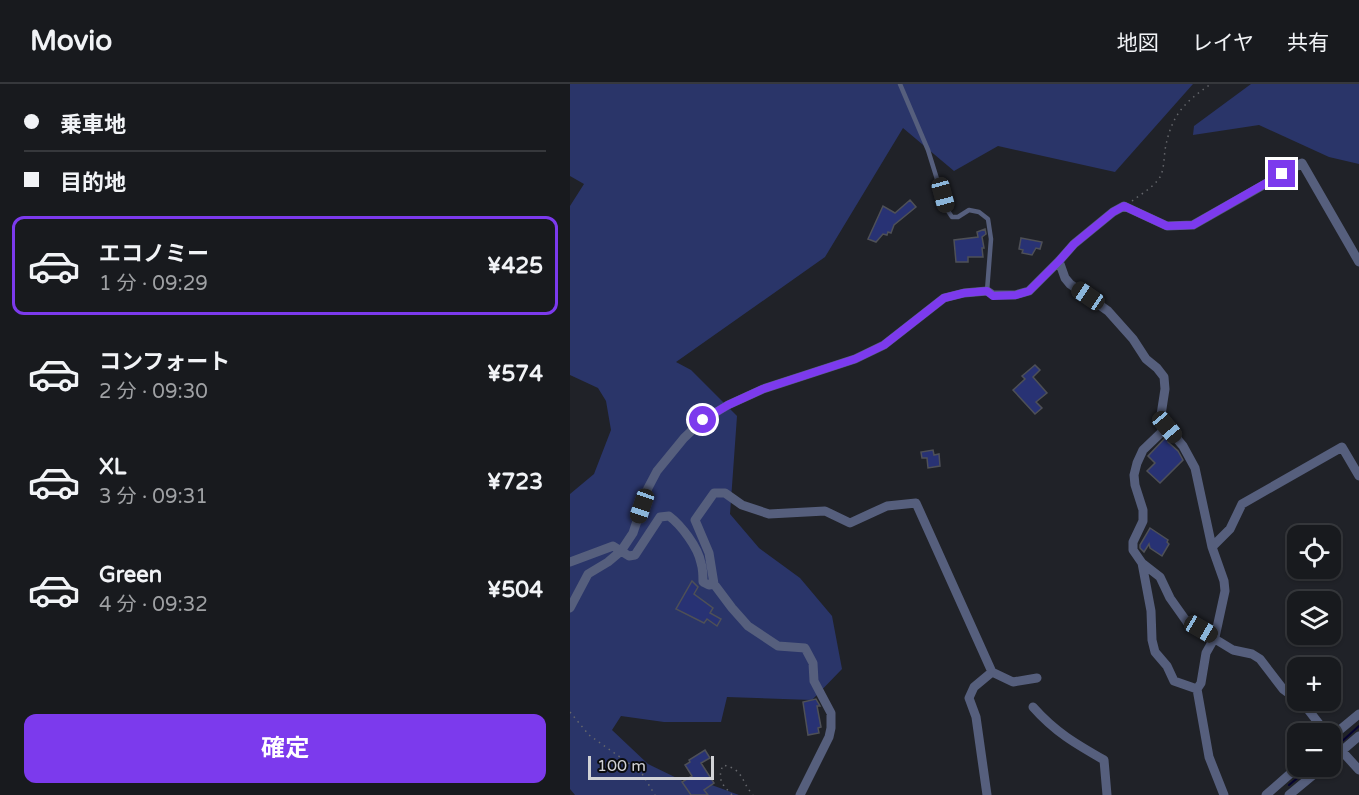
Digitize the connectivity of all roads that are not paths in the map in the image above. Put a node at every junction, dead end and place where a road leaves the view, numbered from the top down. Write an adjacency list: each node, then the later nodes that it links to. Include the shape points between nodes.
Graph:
1 (900, 84): 4 (lane, via 928,150 946,208 952,217 969,210 988,219 991,239)
2 (1059, 261): 3 (street, via 1074,244 1124,206 1167,226 1193,225 1302,163); 4 (street, via 1029,291 993,296); 5 (street, via 1070,284 1108,311 1164,378 1161,415)
3 (1359, 262)
4 (987, 291): 8 (street, via 944,298 884,345 855,359 763,389 703,420 657,471 633,533)
5 (1167, 427): 7 (street, via 1195,468); 10 (street, via 1143,450 1134,474 1143,521 1133,542)
6 (1359, 476): 7 (street, via 1342,447 1242,504 1230,529)
7 (1212, 547): 13 (street, via 1225,591)
8 (621, 551): 9 (street, via 613,546); 11 (street, via 635,555 660,517 669,516 695,548 703,582); 12 (street, via 588,574)
9 (570, 562)
10 (1142, 563): 13 (street, via 1160,578 1187,622); 16 (street, via 1155,652 1174,681)
11 (714, 584): 14 (street, via 709,553 695,520 714,493 725,493 742,505 769,514 825,511 850,523 887,506 916,503); 28 (street, via 748,626 778,646 805,648 813,663 814,681 831,713 831,729)
12 (570, 608)
13 (1215, 637): 16 (street, via 1206,653); 17 (street, via 1233,650 1260,659)
14 (992, 672): 15 (street, via 1013,682); 29 (street, via 974,687 969,698 976,717)
15 (1036, 678)
16 (1197, 688): 31 (street, via 1209,757)
17 (1287, 692)
18 (1034, 707): 30 (street, via 1064,737 1104,760)
19 (1309, 711): 21 (street)
20 (1359, 714): 22 (street)
21 (1318, 723)
22 (1341, 729)
23 (1359, 736): 24 (street)
24 (1342, 751): 25 (street)
25 (1359, 770)
26 (1287, 777): 32 (street)
27 (1311, 777): 33 (street)
28 (800, 795)
29 (987, 795)
30 (1107, 795)
31 (1224, 795)
32 (1266, 795)
33 (1289, 795)

